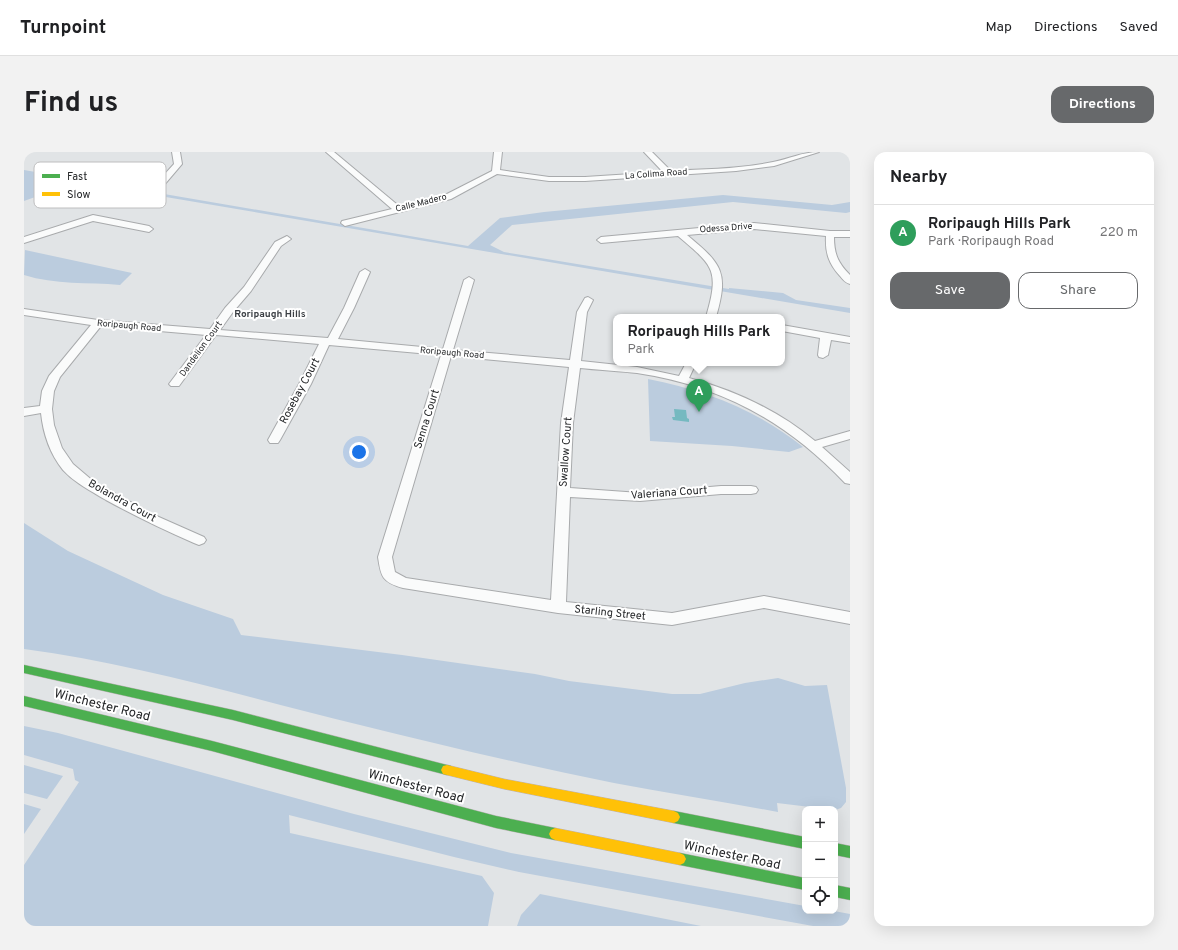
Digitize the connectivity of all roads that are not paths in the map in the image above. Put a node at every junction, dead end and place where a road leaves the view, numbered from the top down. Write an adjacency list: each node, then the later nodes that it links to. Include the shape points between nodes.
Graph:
1 (176, 152): 8 (street, via 178,164)
2 (330, 152): 9 (street)
3 (498, 152): 6 (street)
4 (648, 152): 7 (street)
5 (815, 152): 7 (street, La Colima Road, via 774,164)
6 (496, 172): 7 (street, La Colima Road, via 577,179); 9 (street, Calle Madero, via 448,197)
7 (669, 173)
8 (166, 178)
9 (398, 209): 10 (street, Calle Madero)
10 (345, 223)
11 (149, 229): 16 (street, via 93,218)
12 (679, 232): 13 (street, Odessa Drive, via 754,226); 17 (street, Odessa Drive); 23 (street, via 701,251 716,270 718,289)
13 (830, 234): 14 (street, Odessa Drive); 20 (street, via 829,249 832,261)
14 (850, 234)
15 (287, 239): 26 (street, Dandelion Court, via 278,244 248,289)
16 (24, 240)
17 (602, 240)
18 (365, 272): 29 (street, Rosebay Court, via 349,308)
19 (469, 280): 30 (street, Senna Court)
20 (850, 281)
21 (588, 300): 32 (street, Swallow Court, via 582,312)
22 (24, 312): 24 (street, Roripaugh Road)
23 (714, 314)
24 (98, 323): 26 (street, Roripaugh Road); 36 (street, Bolandra Court, via 56,376 48,391)
25 (785, 329): 27 (street)
26 (213, 332): 29 (street, Roripaugh Road); 35 (street, Dandelion Court)
27 (826, 336): 28 (street); 31 (street)
28 (850, 340)
29 (328, 341): 30 (street, Roripaugh Road); 39 (street, Rosebay Court)
30 (447, 353): 32 (street, Roripaugh Road); 45 (street, Senna Court)
31 (824, 355)
32 (576, 365): 34 (street, Roripaugh Road, via 637,370); 43 (street, Swallow Court, via 567,424)
33 (690, 366): 34 (street)
34 (683, 380): 40 (street, Roripaugh Road, via 756,407)
35 (175, 384)
36 (46, 409): 37 (street); 44 (street, Bolandra Court, via 48,425 56,448 68,467 88,484)
37 (24, 412)
38 (850, 435): 40 (street)
39 (274, 440)
40 (814, 445): 41 (street, Roripaugh Road)
41 (850, 480)
42 (751, 490): 43 (street, Valeriana Court, via 640,497)
43 (563, 492): 46 (street, Swallow Court)
44 (199, 540)
45 (385, 558): 46 (street, Starling Street, via 388,575 403,584)
46 (558, 607): 47 (street, Starling Street, via 672,619 764,602)
47 (850, 618)
48 (24, 669): 50 (main road, Winchester Road, via 233,715 504,784)
49 (24, 701): 53 (main road, Winchester Road, via 212,746 496,822)
50 (802, 842)
51 (838, 850): 52 (main road)
52 (850, 852)
53 (802, 883)
54 (838, 891): 55 (main road)
55 (850, 894)

